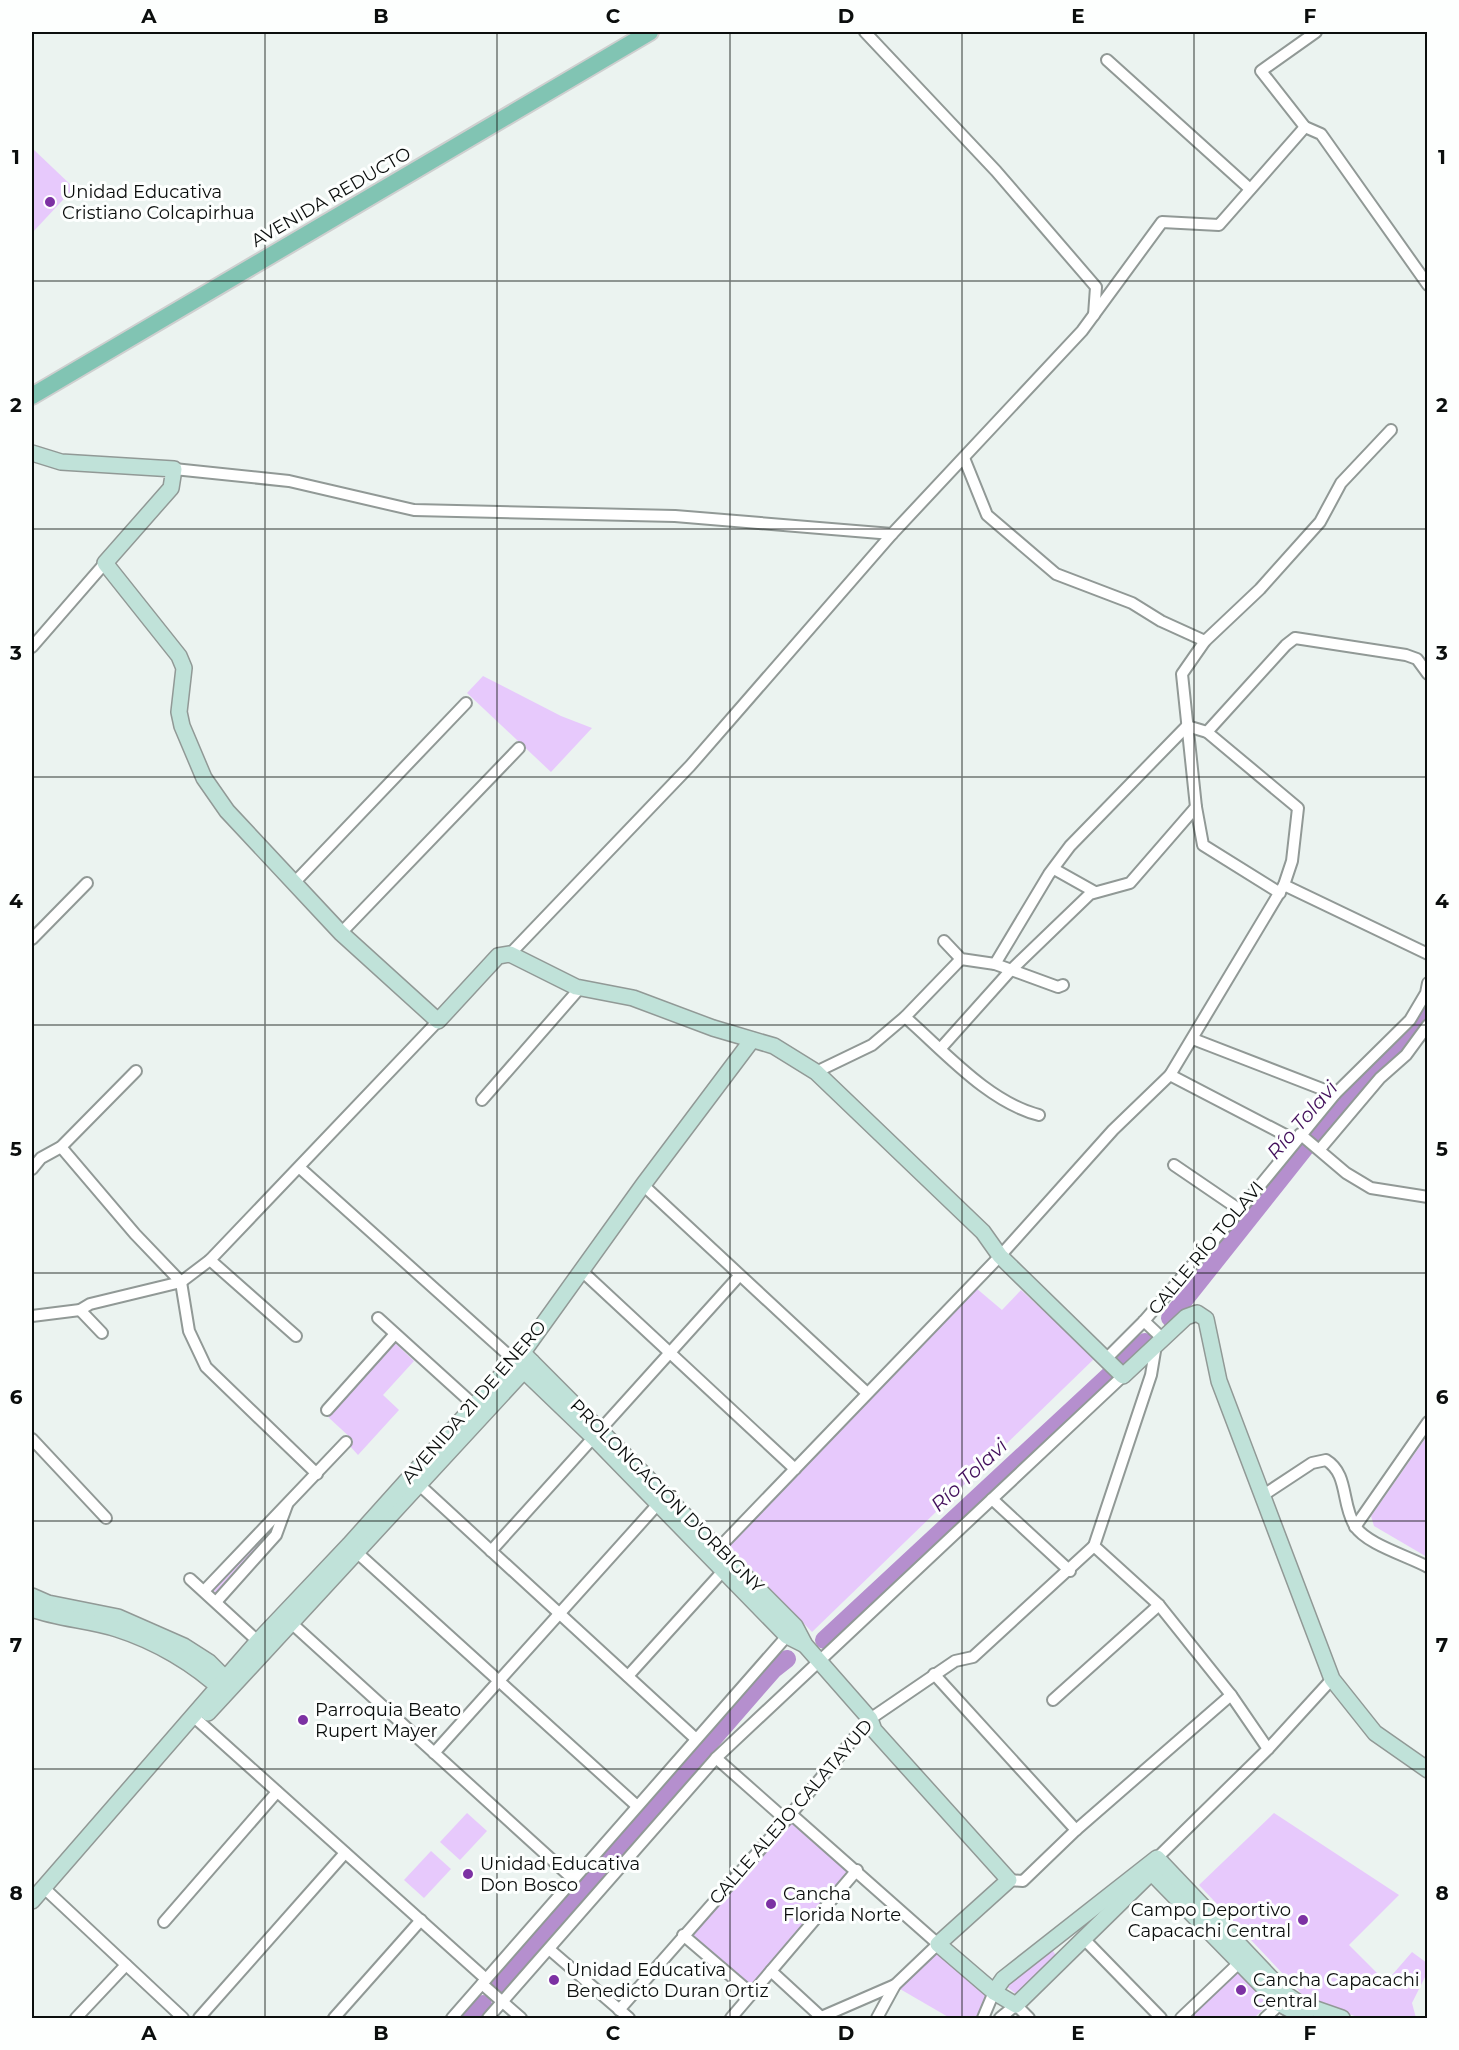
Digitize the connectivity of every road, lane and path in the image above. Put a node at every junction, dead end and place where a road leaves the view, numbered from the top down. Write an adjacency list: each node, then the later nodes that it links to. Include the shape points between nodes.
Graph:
1 (650, 32): 9 (main road, AVENIDA REDUCTO)
2 (865, 32): 8 (street, via 996,171 1096,287)
3 (1316, 32): 5 (street, via 1261,71)
4 (1107, 60): 6 (street)
5 (1305, 127): 6 (street); 7 (street, via 1321,134)
6 (1250, 189): 8 (street, via 1219,225 1162,222)
7 (1428, 285)
8 (1094, 315): 12 (street)
9 (32, 396)
10 (1391, 430): 16 (street, via 1341,483 1320,522 1260,589)
11 (32, 453): 13 (main road, via 61,462)
12 (964, 458): 14 (street); 16 (street, via 987,515 1056,574 1132,603)
13 (174, 469): 14 (street, via 288,481 414,510 675,516); 15 (main road, via 171,488)
14 (892, 534): 32 (street, via 690,766)
15 (105, 563): 17 (street); 26 (main road, via 179,656 184,676 179,712 204,778 227,811)
16 (1205, 641): 20 (street, via 1182,674)
17 (32, 647)
18 (1428, 674): 21 (street, via 1417,659 1406,654 1295,638)
19 (466, 703): 26 (street)
20 (1187, 726): 21 (street); 23 (street); 24 (street, via 1115,797)
21 (1207, 732): 27 (street, via 1298,808 1292,861)
22 (519, 748): 29 (street)
23 (1196, 807): 27 (street, via 1203,845); 28 (street, via 1130,883)
24 (1054, 868): 28 (street); 35 (street)
25 (87, 883): 30 (street)
26 (294, 883): 29 (main road)
27 (1282, 889): 33 (street); 43 (street)
28 (1095, 892): 36 (street)
29 (341, 933): 41 (main road)
30 (32, 939)
31 (944, 941): 34 (street)
32 (510, 954): 39 (main road); 41 (main road, via 498,956)
33 (1428, 954)
34 (961, 959): 35 (street); 40 (street)
35 (995, 964): 36 (street)
36 (1010, 971): 38 (street, via 1058,987); 45 (street)
37 (1428, 983): 49 (street, CALLE RÍO TOLAVI, via 1410,1020)
38 (1063, 985)
39 (580, 988): 44 (main road, via 633,998); 50 (street)
40 (905, 1017): 45 (street); 47 (street, via 872,1045)
41 (438, 1021): 57 (street)
42 (1428, 1025): 54 (street)
43 (1193, 1039): 48 (street); 49 (street)
44 (752, 1040): 47 (main road, via 774,1046); 58 (main road, AVENIDA 21 DE ENERO)
45 (941, 1048): 51 (street, via 1000,1100)
46 (136, 1071): 53 (street)
47 (816, 1072): 61 (main road, via 983,1232)
48 (1170, 1075): 52 (street); 61 (street, via 1113,1130)
49 (1335, 1094): 52 (street, CALLE RÍO TOLAVI)
50 (482, 1100)
51 (1038, 1115)
52 (1299, 1136): 54 (street); 60 (street, CALLE RÍO TOLAVI)
53 (61, 1147): 55 (street); 65 (street)
54 (1320, 1149): 59 (street, via 1346,1173 1371,1188)
55 (32, 1165)
56 (1174, 1165): 60 (street)
57 (300, 1168): 62 (street); 76 (street)
58 (643, 1185): 63 (main road, AVENIDA 21 DE ENERO); 64 (street)
59 (1428, 1197)
60 (1240, 1210): 69 (street, CALLE RÍO TOLAVI)
61 (1000, 1256): 75 (main road); 78 (street)
62 (210, 1260): 65 (street); 72 (street)
63 (583, 1272): 74 (street); 76 (main road, AVENIDA 21 DE ENERO)
64 (739, 1276): 74 (street); 78 (street)
65 (181, 1282): 66 (street, via 90,1304); 86 (street, via 189,1331 206,1367)
66 (80, 1310): 67 (street); 70 (street)
67 (32, 1317)
68 (378, 1318): 71 (street)
69 (1144, 1321): 73 (street); 75 (street, CALLE RÍO TOLAVI)
70 (102, 1333)
71 (395, 1334): 79 (street); 80 (street)
72 (296, 1336)
73 (1160, 1342): 77 (main road); 88 (main road, CALLE RÍO TOLAVI, via 1186,1317 1197,1313 1206,1319 1219,1381); 94 (street)
74 (670, 1352): 82 (street); 85 (street)
75 (1107, 1358): 77 (main road)
76 (523, 1361): 79 (main road, AVENIDA 21 DE ENERO); 82 (main road, PROLONGACIÓN D'ORBIGNY); 87 (main road, AVENIDA 21 DE ENERO)
77 (1123, 1376): 89 (street)
78 (867, 1393): 85 (street)
79 (474, 1405): 87 (main road, AVENIDA 21 DE ENERO)
80 (327, 1410)
81 (1428, 1422): 93 (street)
82 (597, 1433): 90 (main road, PROLONGACIÓN D'ORBIGNY); 96 (street); 97 (main road, PROLONGACIÓN D'ORBIGNY)
83 (32, 1439): 92 (street)
84 (346, 1442): 86 (street)
85 (795, 1469): 97 (street)
86 (317, 1474): 91 (street)
87 (414, 1480): 95 (main road, AVENIDA 21 DE ENERO); 96 (street)
88 (1262, 1496): 93 (street, via 1312,1463 1326,1460 1341,1475 1343,1496); 115 (main road)
89 (992, 1499): 100 (street); 112 (street)
90 (658, 1504): 97 (main road, PROLONGACIÓN D'ORBIGNY); 107 (street)
91 (287, 1505): 102 (street); 104 (street, via 276,1535)
92 (105, 1518)
93 (1355, 1527): 98 (street, via 1367,1538)
94 (1094, 1546): 100 (street, CALLE ALEJO CALATAYUD); 105 (street)
95 (353, 1549): 108 (main road, AVENIDA 21 DE ENERO); 116 (street)
96 (491, 1551): 107 (street)
97 (715, 1552): 99 (main road, PROLONGACIÓN D'ORBIGNY); 111 (main road, PROLONGACIÓN D'ORBIGNY, via 795,1626)
98 (1428, 1567)
99 (723, 1571): 109 (main road, PROLONGACIÓN D'ORBIGNY); 114 (street)
100 (1070, 1571): 113 (street, CALLE ALEJO CALATAYUD, via 973,1658 955,1661)
101 (190, 1579): 102 (street)
102 (204, 1591): 104 (street)
103 (32, 1596): 117 (main road, via 118,1617 184,1646)
104 (216, 1602): 110 (street)
105 (1159, 1605): 118 (street); 119 (street)
106 (32, 1609): 117 (main road, via 117,1629 179,1658)
107 (559, 1614): 114 (street); 116 (street)
108 (287, 1620): 110 (main road, AVENIDA 21 DE ENERO); 124 (street)
109 (787, 1636): 111 (main road, PROLONGACIÓN D'ORBIGNY); 122 (street)
110 (263, 1646): 117 (main road, AVENIDA 21 DE ENERO)
111 (805, 1646): 112 (main road, PROLONGACIÓN D'ORBIGNY)
112 (819, 1661): 121 (main road, PROLONGACIÓN D'ORBIGNY); 125 (street)
113 (934, 1674): 121 (street, CALLE ALEJO CALATAYUD); 130 (street)
114 (628, 1676): 122 (street)
115 (1332, 1679): 123 (street); 126 (main road, via 1376,1733)
116 (498, 1681): 124 (street); 128 (street)
117 (226, 1686): 120 (main road, AVENIDA 21 DE ENERO)
118 (1231, 1695): 123 (street); 130 (street)
119 (1053, 1700)
120 (194, 1717): 127 (street); 136 (main road, AVENIDA 21 DE ENERO)
121 (870, 1719): 129 (street, CALLE ALEJO CALATAYUD); 135 (main road, PROLONGACIÓN D'ORBIGNY, via 874,1730)
122 (696, 1739): 128 (street)
123 (1268, 1749): 132 (street)
124 (434, 1753): 134 (street)
125 (716, 1758): 129 (street); 144 (street)
126 (1428, 1770)
127 (278, 1792): 131 (street); 139 (street)
128 (637, 1806): 134 (street)
129 (789, 1817): 133 (street); 140 (street, CALLE ALEJO CALATAYUD)
130 (1076, 1830): 135 (street, via 1023,1881)
131 (345, 1853): 138 (street); 160 (street)
132 (1154, 1865): 141 (main road); 142 (main road); 146 (main road); 176 (main road, via 1287,1995)
133 (857, 1870): 143 (street); 148 (street)
134 (573, 1879): 149 (street)
135 (1009, 1880): 143 (main road)
136 (44, 1888): 137 (main road, AVENIDA 21 DE ENERO); 147 (street)
137 (32, 1901)
138 (421, 1920): 149 (street); 161 (street)
139 (164, 1922)
140 (683, 1935): 152 (street); 156 (street, CALLE ALEJO CALATAYUD)
141 (1055, 1938): 145 (street); 151 (main road, via 1003,1979)
142 (1085, 1940): 145 (main road); 171 (street)
143 (938, 1944): 150 (street); 151 (main road)
144 (549, 1949): 153 (street); 156 (street)
145 (1070, 1954): 155 (main road)
146 (1240, 1962): 154 (main road); 172 (street)
147 (126, 1965): 158 (street); 159 (street)
148 (771, 1971): 152 (street); 157 (street)
149 (484, 1982): 153 (street); 162 (street)
150 (895, 1985): 157 (street); 167 (street)
151 (994, 1992): 155 (main road); 168 (street)
152 (752, 1994): 166 (street)
153 (502, 2002): 163 (street); 164 (street)
154 (1280, 2004): 173 (street); 174 (street); 175 (main road)
155 (1016, 2005): 169 (street); 170 (street)
156 (619, 2010): 165 (street)
157 (820, 2018)
158 (76, 2019)
159 (183, 2019)
160 (199, 2019)
161 (334, 2019)
162 (452, 2019)
163 (488, 2019)
164 (521, 2019)
165 (629, 2019)
166 (731, 2019)
167 (877, 2019)
168 (982, 2019)
169 (1000, 2019)
170 (1029, 2019)
171 (1161, 2019)
172 (1181, 2019)
173 (1265, 2019)
174 (1294, 2019)
175 (1306, 2019)
176 (1342, 2019)

